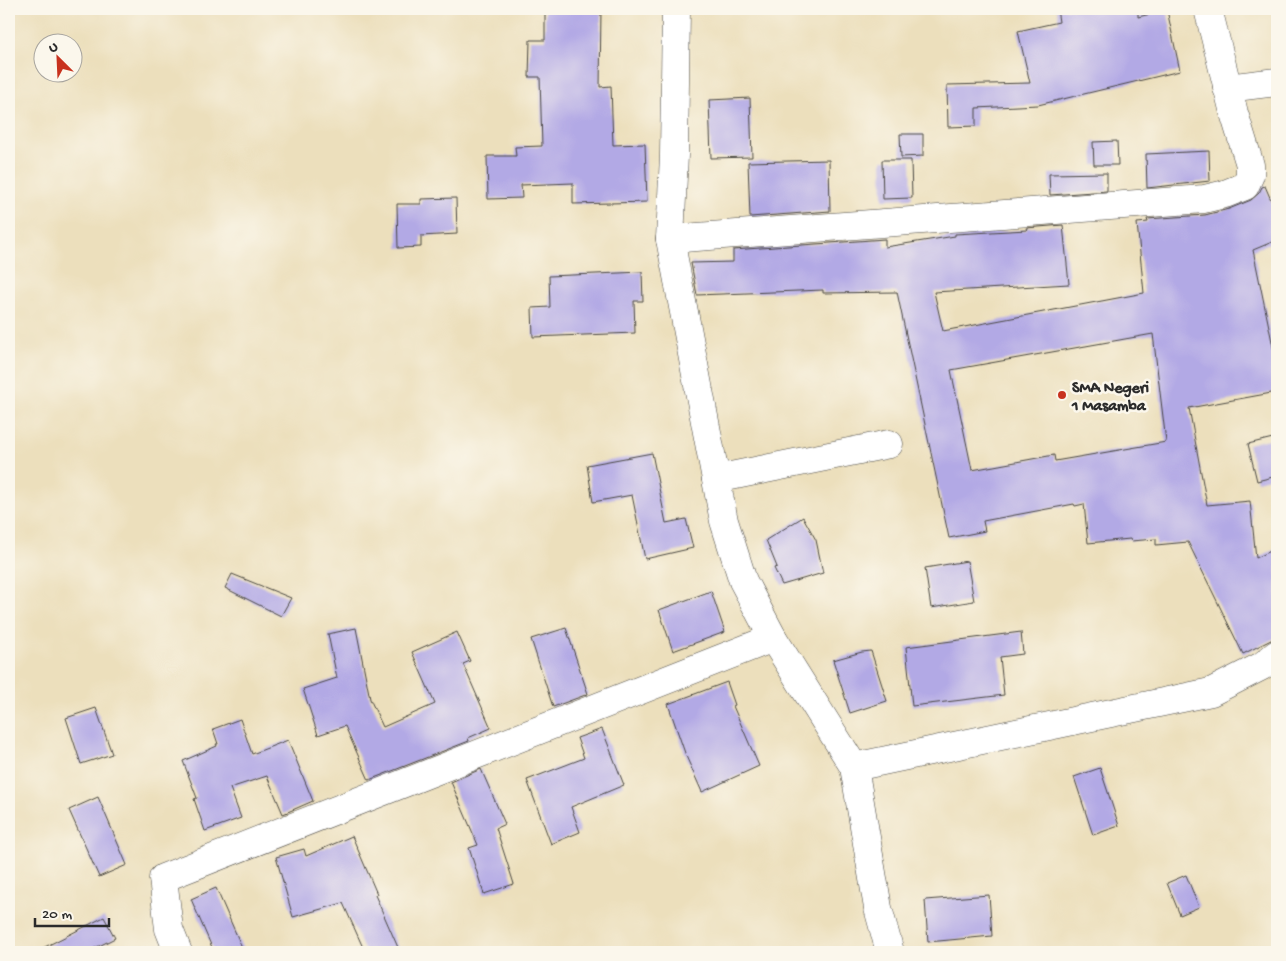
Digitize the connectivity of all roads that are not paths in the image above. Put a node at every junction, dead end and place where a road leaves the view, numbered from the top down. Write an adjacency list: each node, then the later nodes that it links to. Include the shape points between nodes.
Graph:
1 (676, 9): 5 (street)
2 (1208, 9): 4 (street)
3 (1277, 82): 4 (street)
4 (1227, 88): 5 (street, via 1250,165 1250,175 1245,186 1225,194 1204,199)
5 (670, 239): 7 (street)
6 (889, 444): 7 (street)
7 (716, 479): 8 (street, via 724,521 743,581)
8 (773, 638): 10 (street); 11 (street, via 163,878 169,929)
9 (1277, 654): 10 (street, via 1262,666 1211,692)
10 (854, 767): 12 (street, via 878,908)
11 (178, 952)
12 (890, 952)

